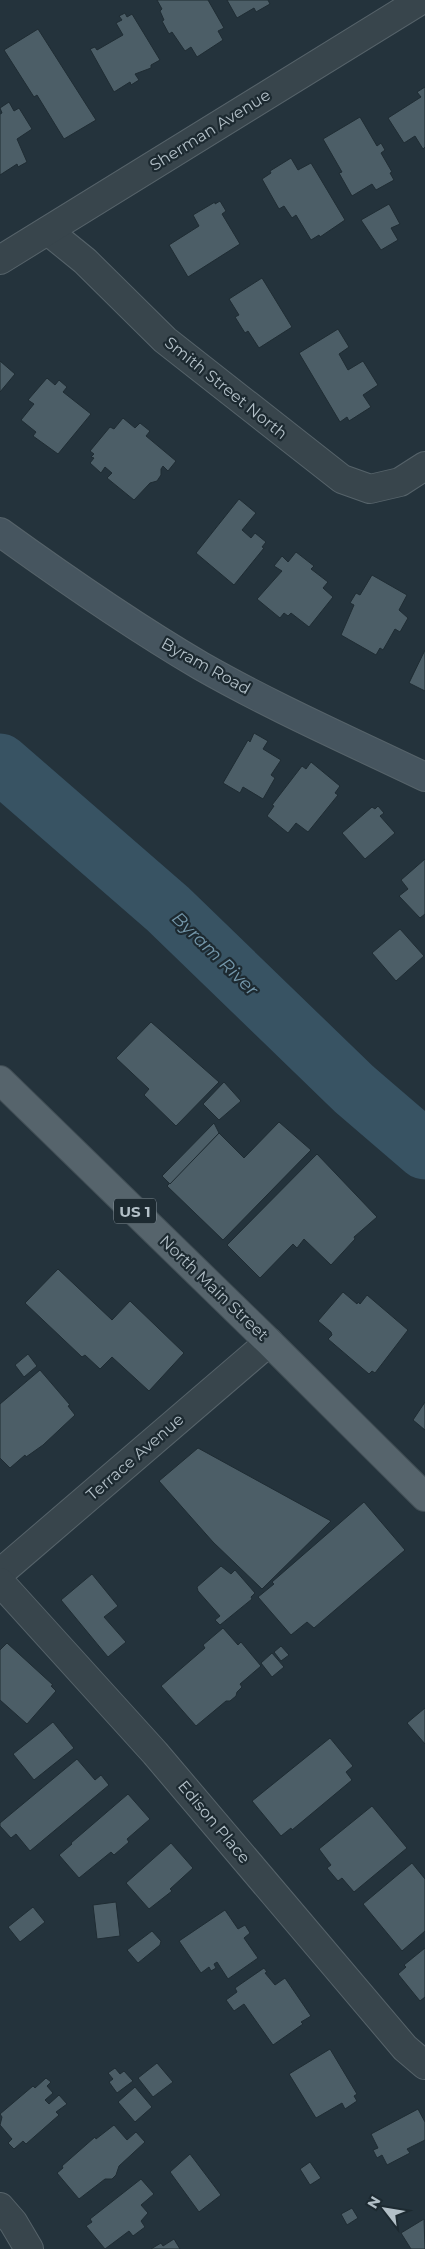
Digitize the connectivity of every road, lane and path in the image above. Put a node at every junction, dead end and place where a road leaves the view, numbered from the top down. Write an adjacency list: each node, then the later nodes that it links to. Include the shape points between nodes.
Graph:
1 (421, 0): 2 (street, Sherman Avenue)
2 (48, 231): 3 (street, Sherman Avenue); 4 (street, Smith Street North, via 85,261 165,340 342,479 370,489 400,482)
3 (0, 260)
4 (425, 466)
5 (0, 532): 6 (main road, Byram Road, via 111,611 202,666)
6 (425, 777)
7 (0, 1080): 8 (main road, North Main Street / US 1)
8 (269, 1342): 9 (main road, North Main Street / US 1); 10 (street, Terrace Avenue)
9 (425, 1497)
10 (0, 1573)
11 (0, 1582): 12 (street, Edison Place, via 156,1753 405,2048)
12 (425, 2065)
13 (0, 2207): 14 (street)
14 (29, 2249)

